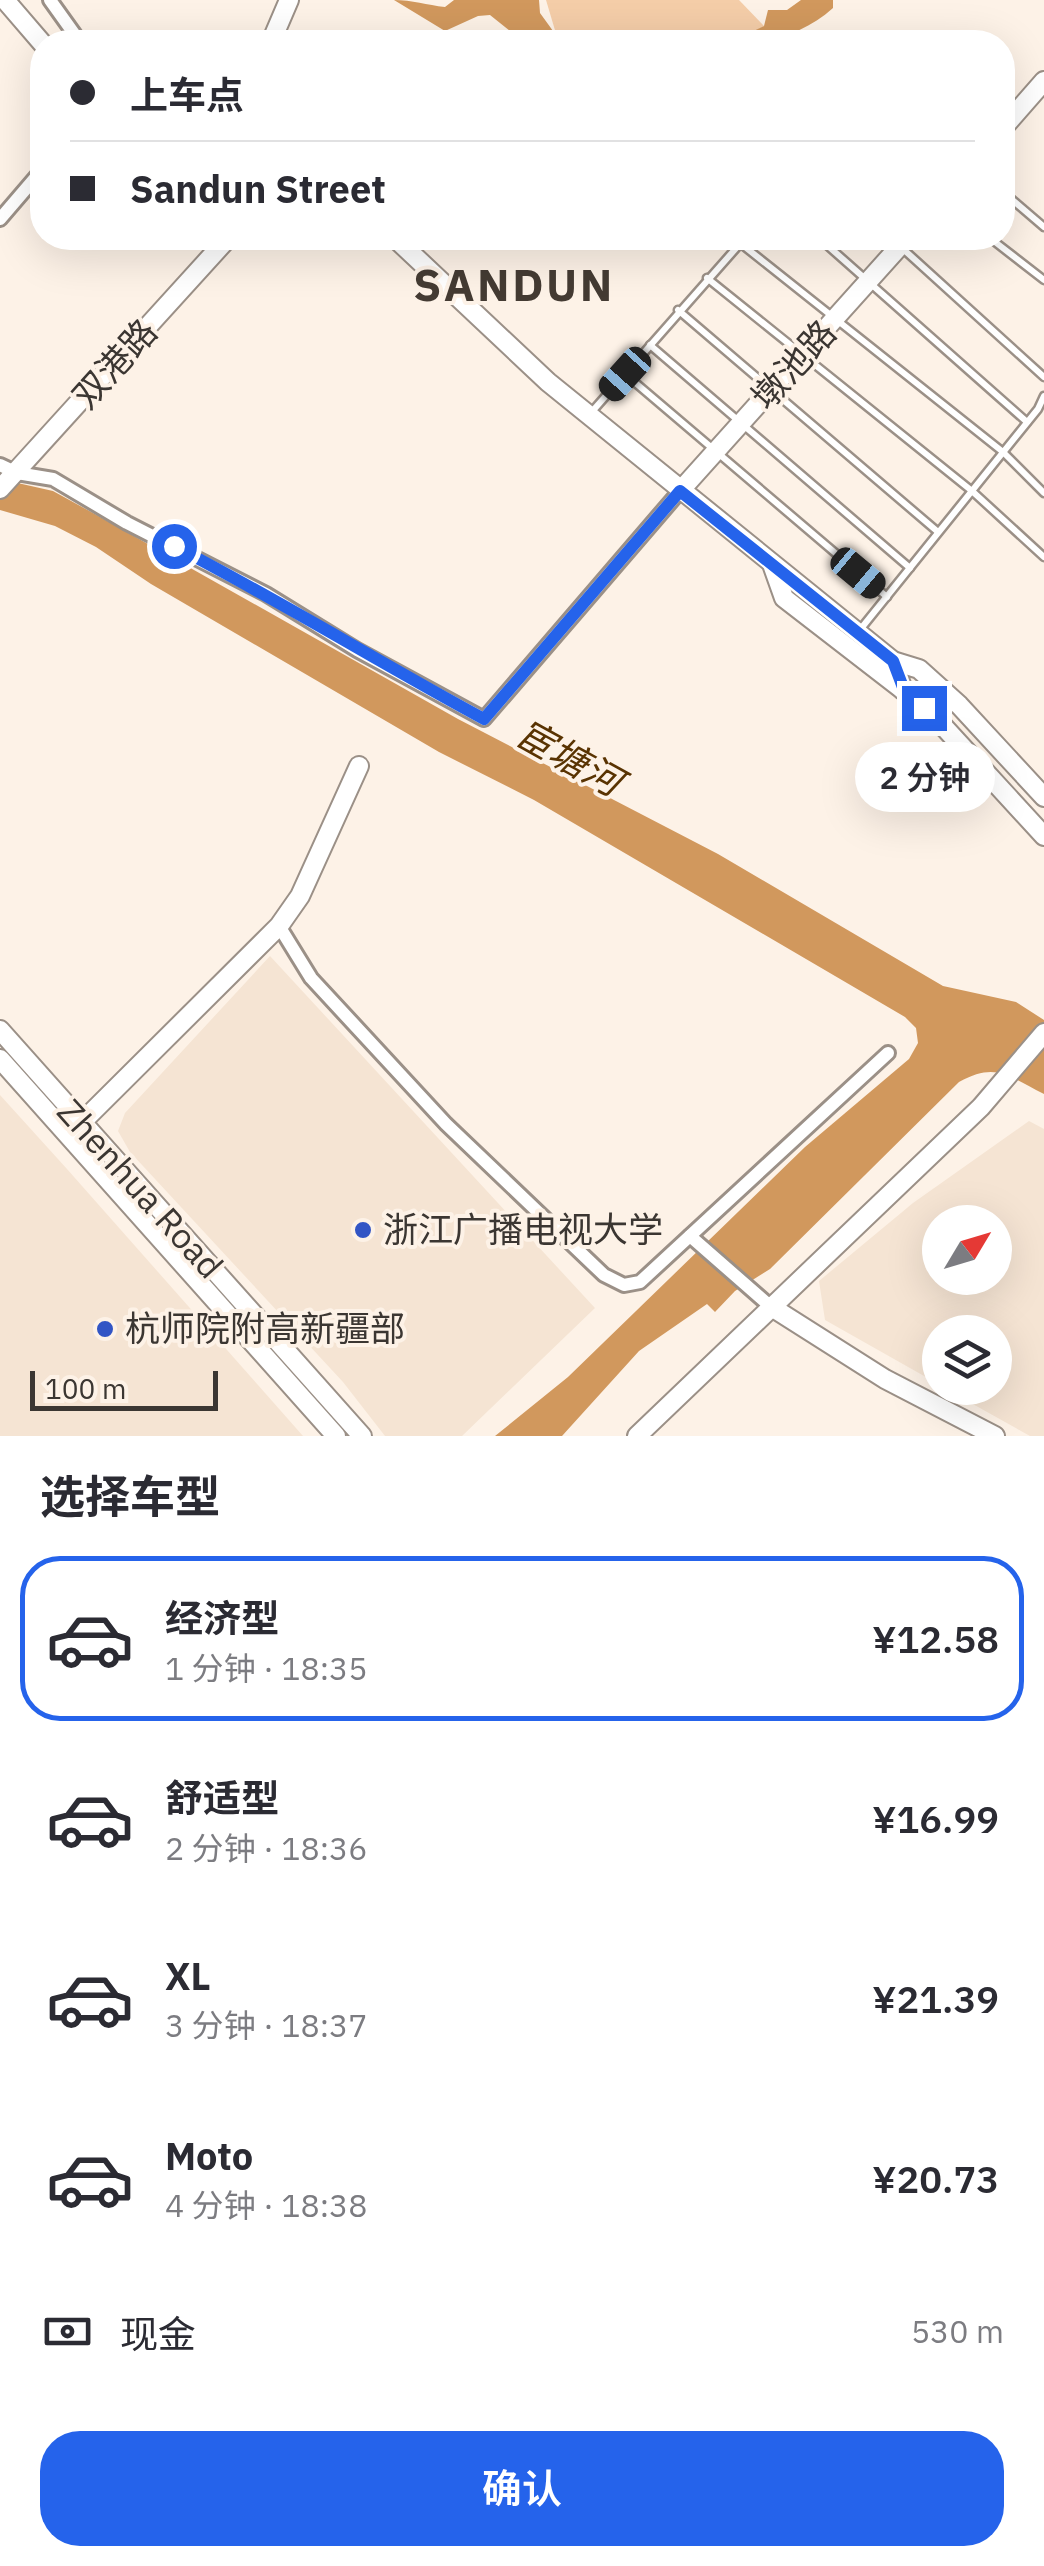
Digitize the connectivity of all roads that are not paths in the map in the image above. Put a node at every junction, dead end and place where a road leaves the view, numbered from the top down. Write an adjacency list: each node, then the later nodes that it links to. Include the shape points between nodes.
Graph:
1 (5, 0): 4 (street)
2 (50, 0): 5 (street)
3 (289, 0): 6 (street)
4 (31, 30)
5 (71, 30)
6 (276, 30)
7 (1044, 81): 8 (street)
8 (1015, 114)
9 (30, 184): 11 (street)
10 (1015, 202): 12 (lane)
11 (0, 219)
12 (1044, 227)
13 (217, 250): 38 (street, 双港路)
14 (408, 250): 33 (street)
15 (734, 250): 21 (lane)
16 (755, 250): 25 (lane)
17 (833, 250): 22 (lane)
18 (892, 250): 22 (street, 墩池路)
19 (911, 250): 29 (lane)
20 (1005, 250): 23 (lane)
21 (707, 278): 24 (lane); 27 (lane)
22 (870, 280): 25 (street, 墩池路); 35 (lane)
23 (1044, 280)
24 (678, 310): 26 (lane); 30 (lane)
25 (834, 319): 27 (street, 墩池路); 37 (lane)
26 (650, 345): 28 (lane); 34 (lane)
27 (803, 354): 30 (street, 墩池路); 41 (lane)
28 (625, 374): 33 (lane); 36 (lane)
29 (1044, 377)
30 (770, 390): 34 (street, 墩池路); 43 (lane)
31 (1044, 396): 32 (lane)
32 (1041, 411): 35 (lane)
33 (588, 416): 40 (street)
34 (742, 422): 36 (street, 墩池路); 46 (lane)
35 (1027, 422): 37 (lane)
36 (716, 452): 40 (street, 墩池路); 47 (lane)
37 (1003, 452): 41 (lane); 42 (lane)
38 (11, 470): 39 (street, 双港路); 40 (street, via 53,479 484,719)
39 (0, 489)
40 (680, 491): 45 (street)
41 (972, 491): 43 (lane); 44 (lane)
42 (1044, 493)
43 (938, 532): 46 (lane)
44 (1044, 557)
45 (773, 567): 48 (street); 50 (street, via 784,598)
46 (910, 568): 47 (lane)
47 (886, 597): 48 (lane)
48 (858, 631): 49 (street)
49 (893, 661): 50 (street); 52 (street, via 920,669)
50 (904, 690): 53 (street)
51 (359, 766): 54 (street, via 300,896)
52 (1044, 798)
53 (1044, 836)
54 (278, 926): 59 (street); 60 (street, via 311,978 446,1124 604,1275 624,1285 640,1282)
55 (0, 1030): 59 (street, Zhenhua Road)
56 (1044, 1032): 61 (street, via 999,1087)
57 (888, 1053): 60 (street)
58 (0, 1058): 59 (street, Zhenhua Road)
59 (74, 1130): 62 (street, Zhenhua Road); 63 (street, Zhenhua Road)
60 (690, 1236): 61 (street)
61 (770, 1306): 64 (street); 65 (street, via 885,1379)
62 (336, 1436)
63 (362, 1436)
64 (636, 1436)
65 (995, 1436)

